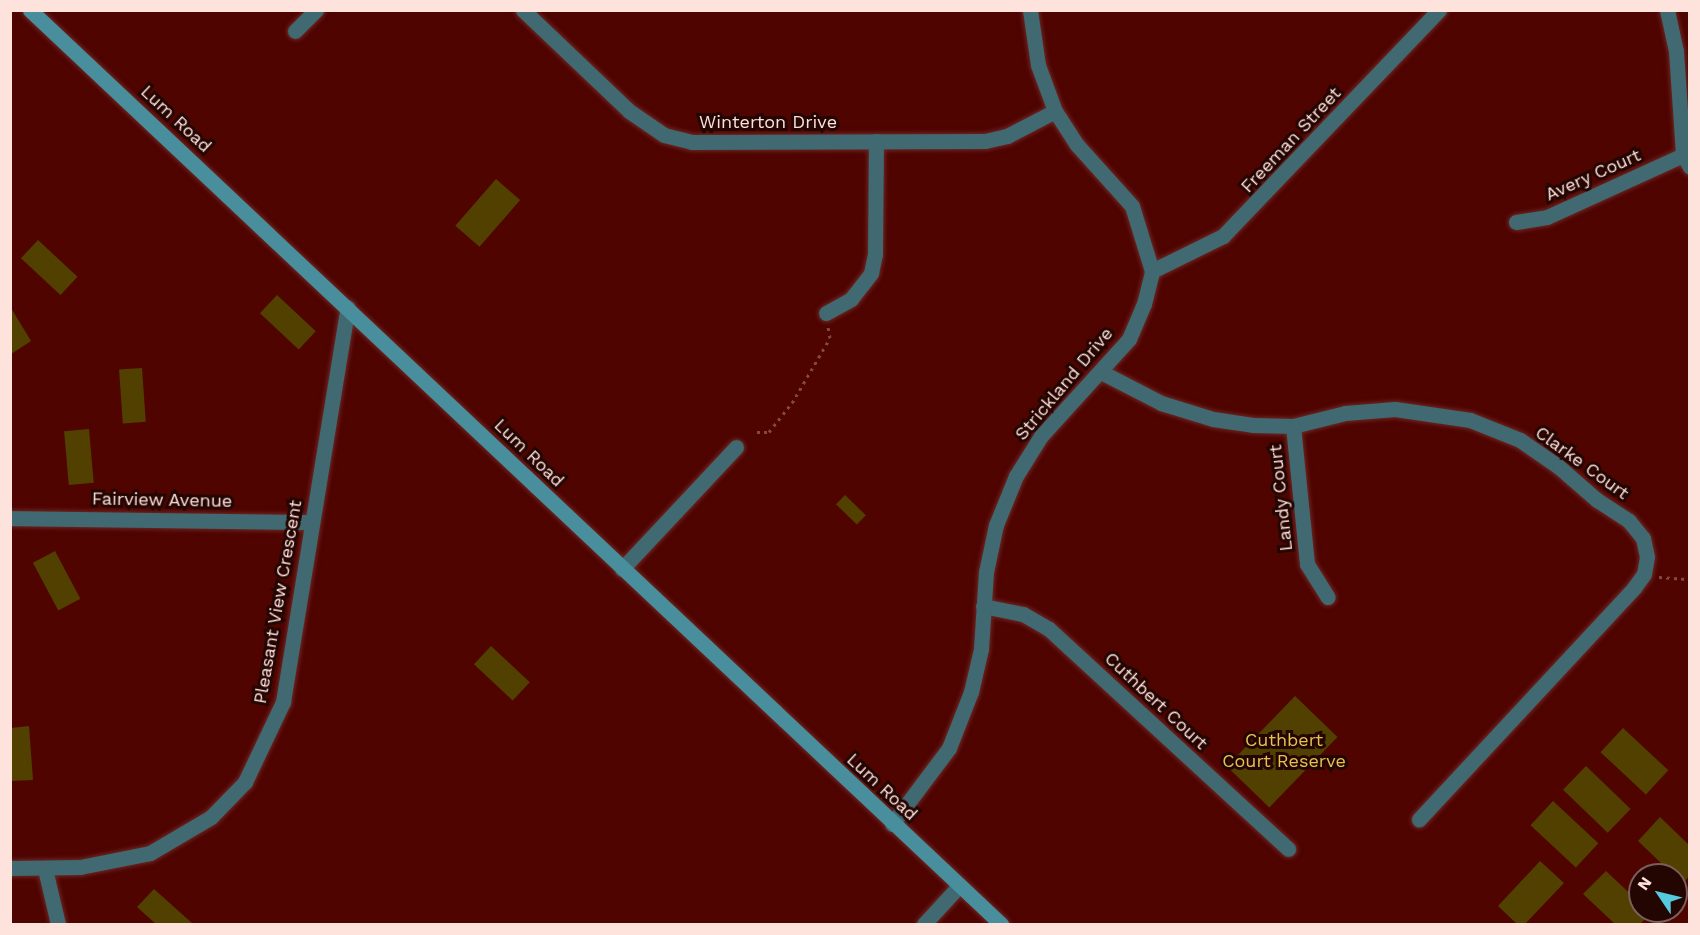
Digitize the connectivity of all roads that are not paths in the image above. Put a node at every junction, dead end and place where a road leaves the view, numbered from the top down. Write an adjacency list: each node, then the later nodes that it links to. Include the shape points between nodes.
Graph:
1 (30, 10): 13 (street, Lum Road)
2 (316, 10): 7 (street)
3 (523, 10): 9 (street, Winterton Drive, via 629,111 664,135 710,144)
4 (1030, 10): 8 (street, via 1038,66)
5 (1439, 10): 12 (street, Freeman Street, via 1223,236)
6 (1667, 10): 10 (street, via 1676,51)
7 (295, 31)
8 (1055, 111): 9 (street, Winterton Drive, via 1007,136 985,141); 12 (street, via 1077,145 1132,206)
9 (876, 141): 14 (street, via 875,254 871,273 851,299)
10 (1686, 161): 11 (street, Avery Court, via 1547,217)
11 (1516, 222)
12 (1152, 271): 15 (street, Strickland Drive, via 1129,339)
13 (348, 307): 19 (street, Pleasant View Crescent); 20 (street, Lum Road)
14 (826, 313)
15 (1101, 372): 16 (street, Clarke Court, via 1161,403 1213,419); 22 (street, Strickland Drive, via 1041,436 1016,476 996,525)
16 (1293, 426): 21 (street, Landy Court, via 1307,564); 23 (street, Clarke Court, via 1345,413 1395,409 1470,420 1520,440 1629,521 1643,538 1647,557 1644,574 1616,609)
17 (736, 447): 20 (street)
18 (10, 518): 19 (street, Fairview Avenue)
19 (312, 522): 27 (street, Pleasant View Crescent, via 283,702 245,782 211,818 150,853 80,867)
20 (622, 569): 24 (street, Lum Road)
21 (1328, 597)
22 (983, 606): 24 (street, Strickland Drive, via 981,649 971,692 949,748); 25 (street, Cuthbert Court, via 1023,614 1049,628)
23 (1419, 819)
24 (892, 824): 28 (street, Lum Road)
25 (1288, 849)
26 (10, 868): 27 (street, Pleasant View Crescent)
27 (45, 869): 29 (street)
28 (959, 886): 30 (street); 31 (street, Lum Road)
29 (58, 924)
30 (924, 924)
31 (1001, 924)

